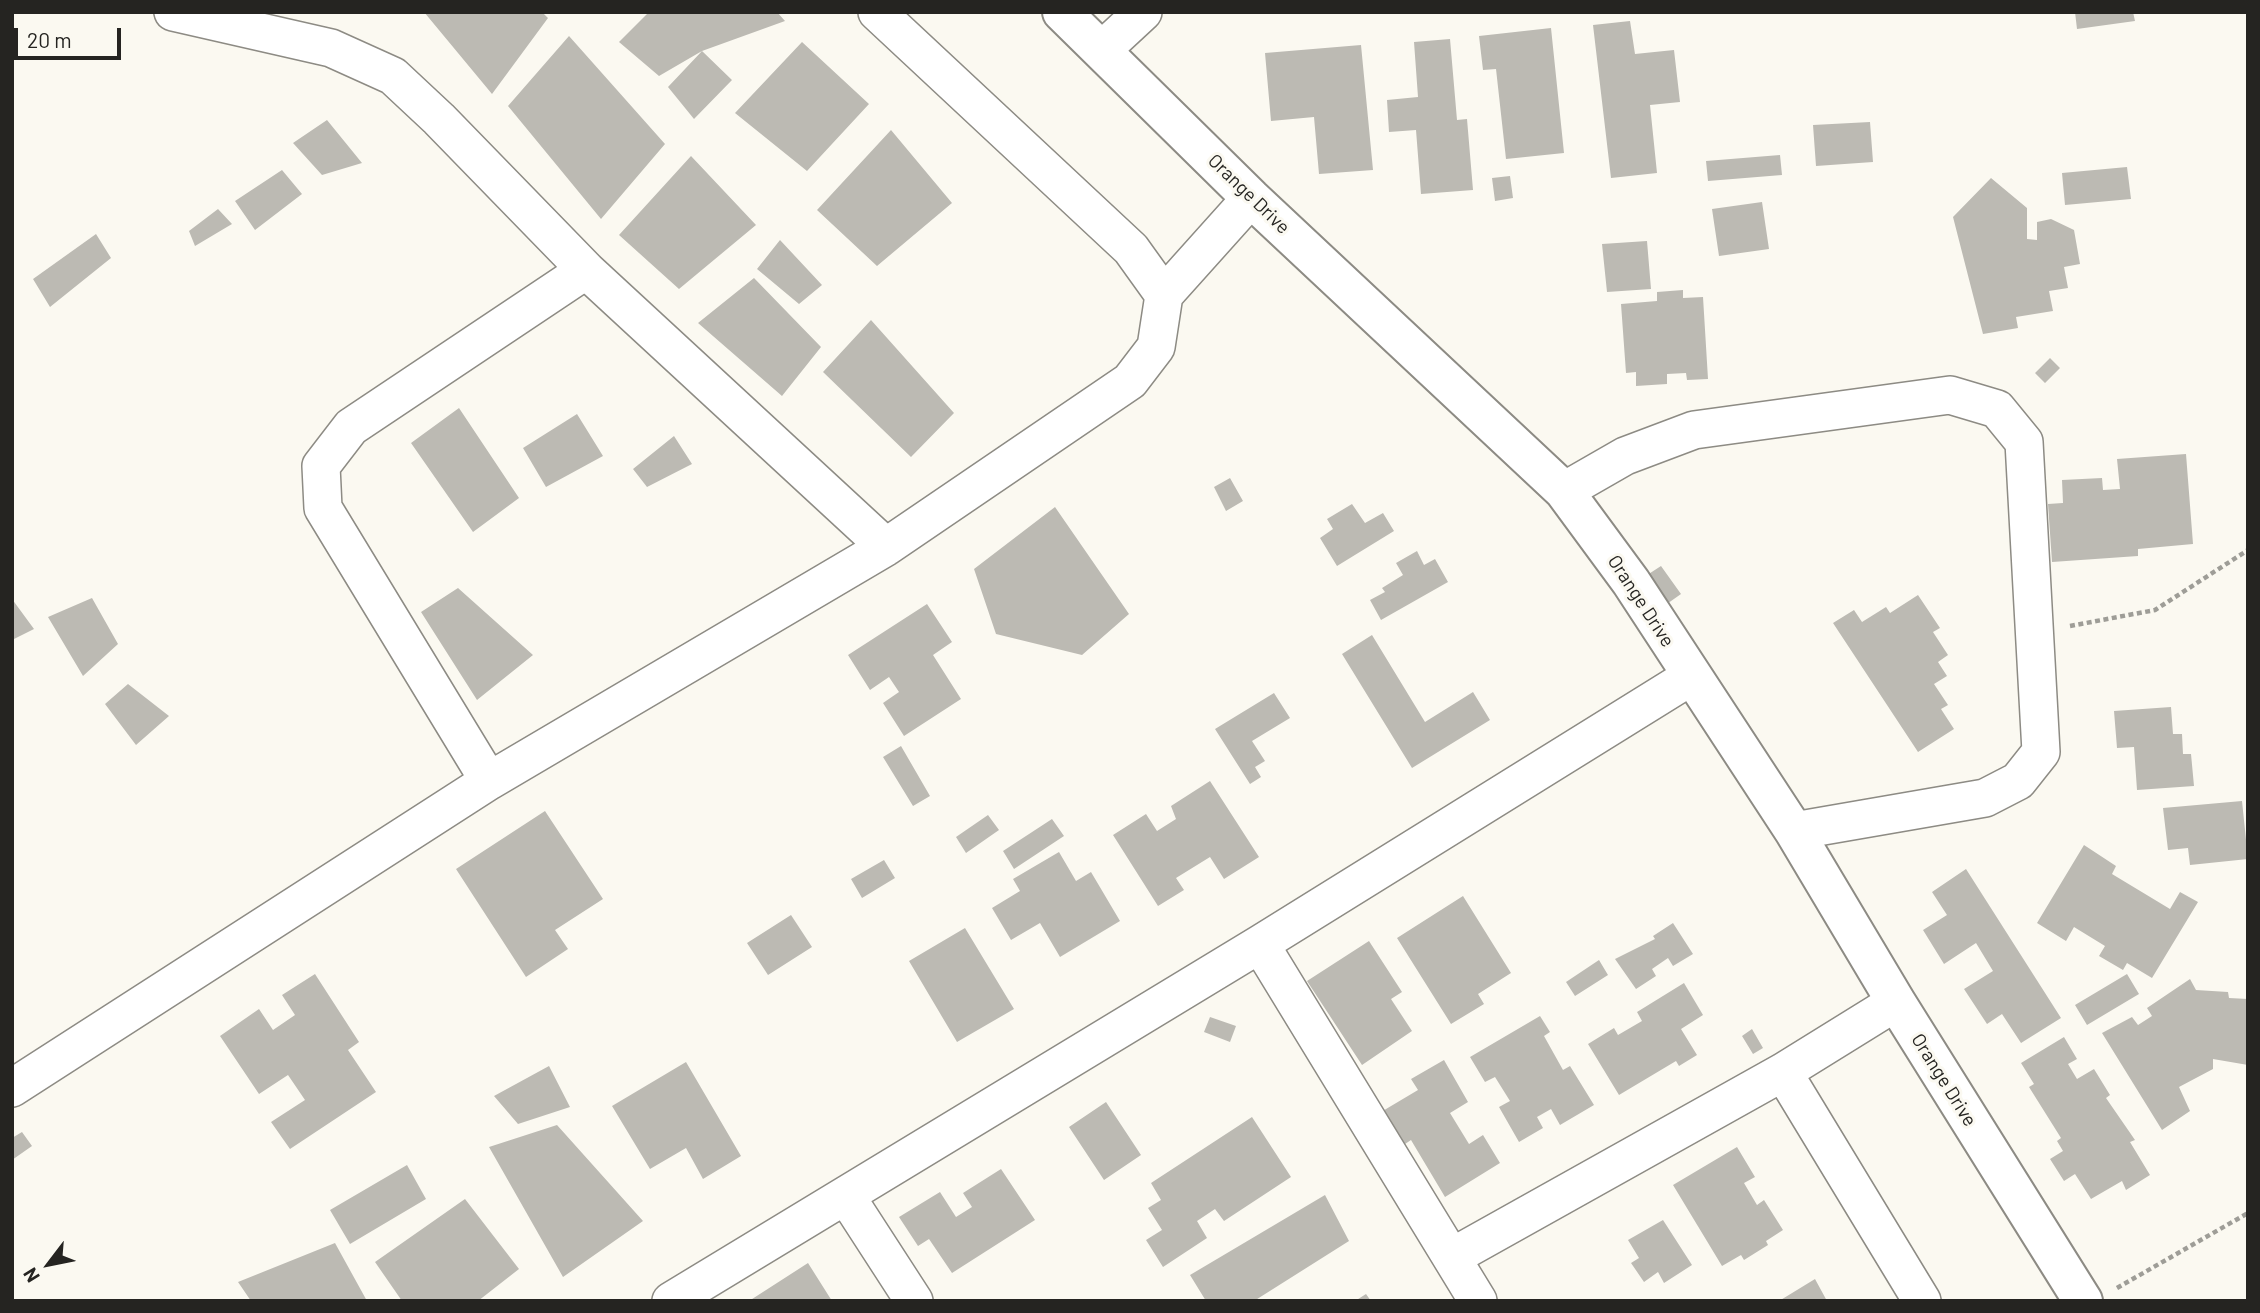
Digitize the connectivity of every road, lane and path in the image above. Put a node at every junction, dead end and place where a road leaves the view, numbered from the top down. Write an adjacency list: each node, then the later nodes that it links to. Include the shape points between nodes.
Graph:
1 (173, 12): 7 (street, via 331,48 393,76)
2 (877, 12): 8 (street, via 1130,249)
3 (1062, 12): 5 (street, Orange Drive)
4 (1143, 12): 5 (street)
5 (1102, 50): 6 (street, Orange Drive)
6 (1251, 198): 8 (street); 9 (street, Orange Drive)
7 (586, 270): 10 (street); 14 (street, via 351,427 321,466 323,508)
8 (1164, 295): 10 (street, via 1156,347 1130,381)
9 (1564, 491): 12 (street, via 1625,456 1694,430 1950,395 1962,398 1997,409 2024,442); 13 (street, Orange Drive, via 1631,582)
10 (886, 547): 14 (street)
11 (2248, 550): 12 (path, via 2155,610)
12 (2035, 632): 15 (street, via 2041,752 2018,781 1985,798)
13 (1690, 677): 15 (street, Orange Drive); 16 (street)
14 (489, 781): 19 (street)
15 (1794, 831): 17 (street, Orange Drive)
16 (1260, 944): 20 (street); 22 (street)
17 (1896, 1002): 18 (street); 23 (street, Orange Drive)
18 (1783, 1072): 22 (street); 27 (street)
19 (12, 1088)
20 (846, 1196): 24 (street); 25 (street)
21 (2248, 1213): 23 (path)
22 (1452, 1257): 26 (street)
23 (2095, 1297)
24 (671, 1301)
25 (914, 1301)
26 (1478, 1301)
27 (1922, 1301)

